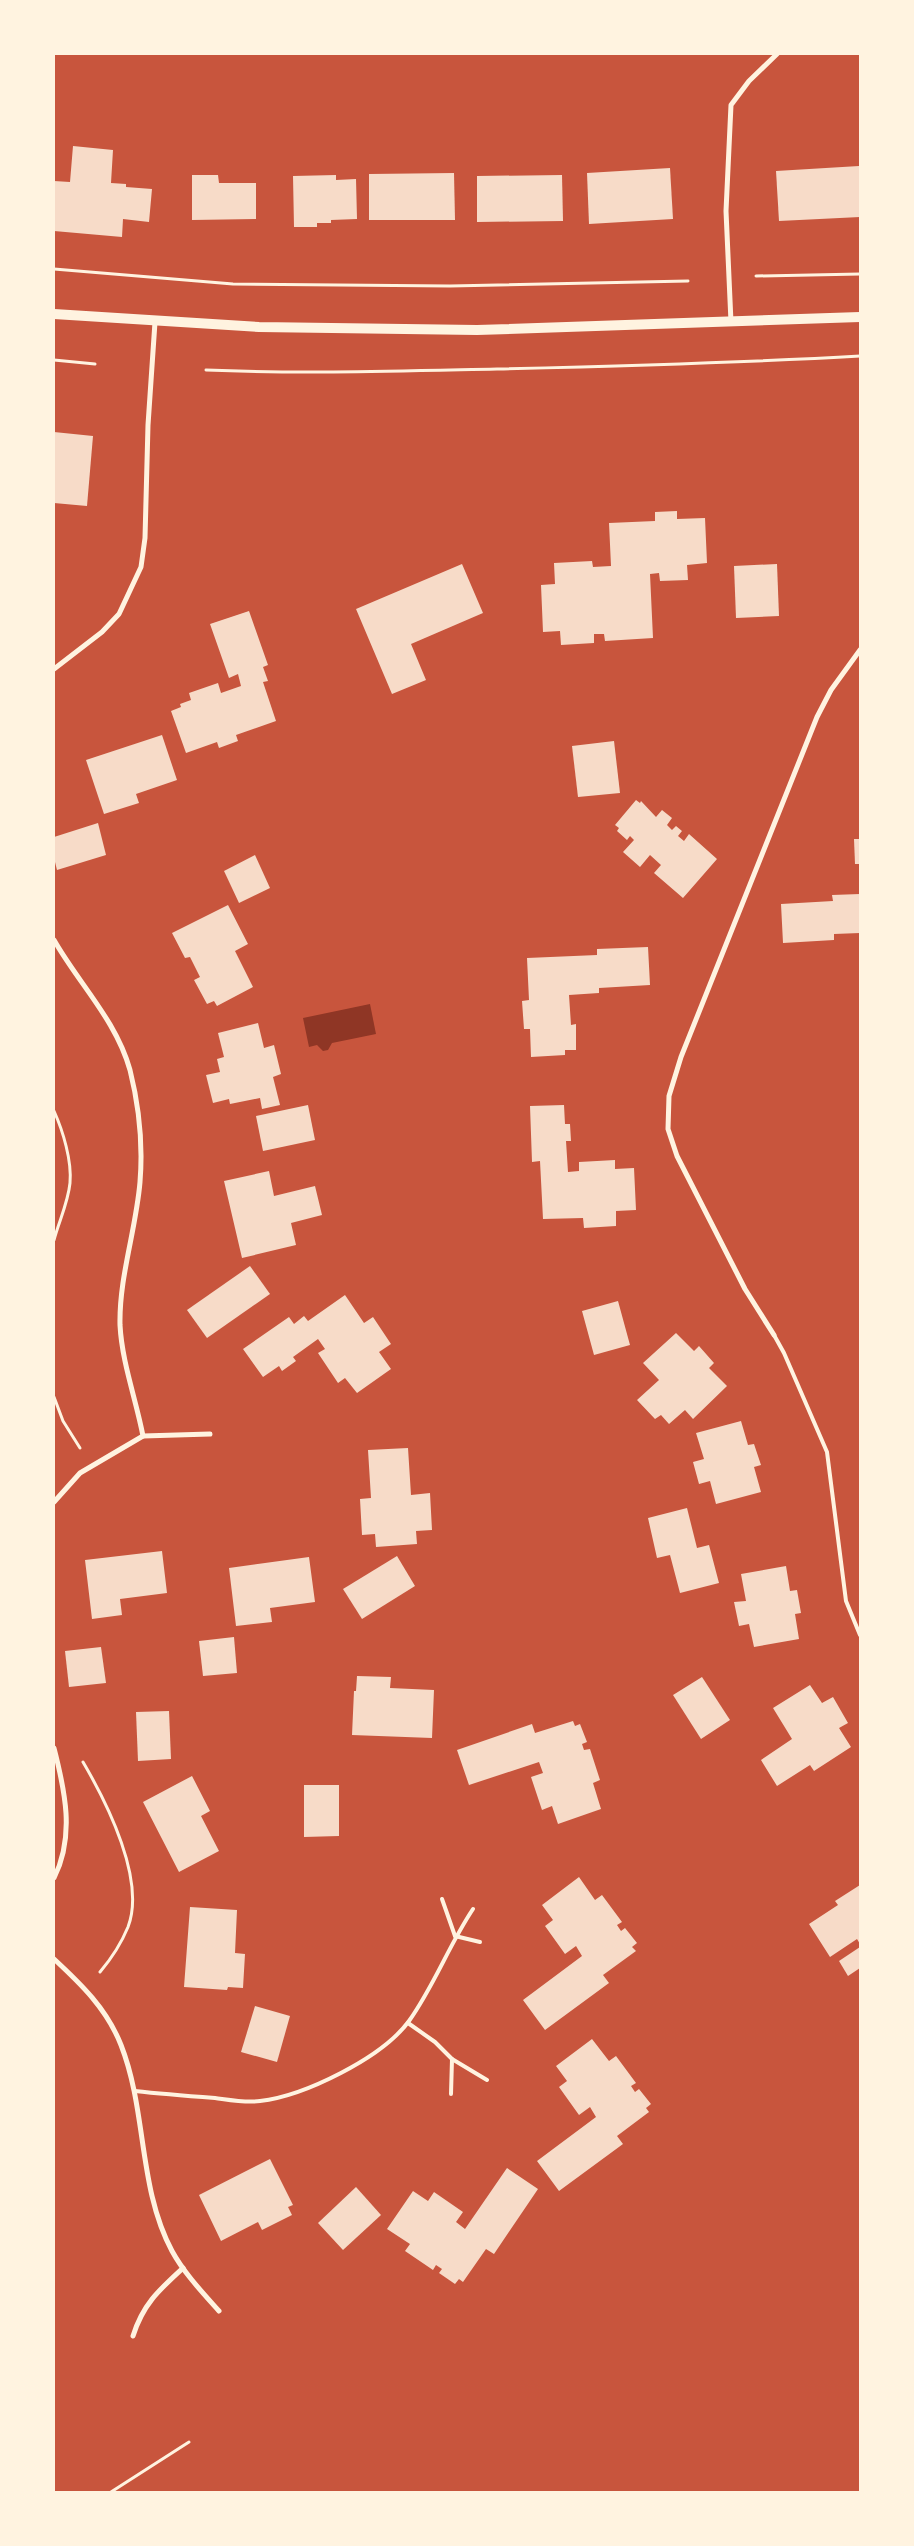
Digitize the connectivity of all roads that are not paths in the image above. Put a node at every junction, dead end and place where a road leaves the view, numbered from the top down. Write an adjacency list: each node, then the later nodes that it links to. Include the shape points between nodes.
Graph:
1 (777, 54): 5 (street, via 749,81 731,105 726,211)
2 (54, 314): 4 (main road)
3 (860, 317): 5 (main road)
4 (155, 322): 5 (main road, via 477,330); 7 (street, via 141,567 119,614 102,632)
5 (731, 322)
6 (860, 650): 9 (street, via 831,690 817,717 681,1057 669,1096 668,1129 677,1156 745,1289)
7 (54, 669)
8 (54, 940): 11 (street, via 109,1019 130,1069 138,1110 140,1184 120,1324 125,1365)
9 (774, 1334): 13 (lane, via 827,1452 846,1601)
10 (210, 1434): 11 (street)
11 (143, 1436): 12 (street, via 80,1473)
12 (54, 1502)
13 (860, 1635)
14 (54, 1748): 15 (street, via 67,1814 66,1841)
15 (54, 1878)
16 (442, 1899): 18 (lane)
17 (473, 1909): 18 (lane)
18 (455, 1936): 19 (lane); 21 (lane)
19 (480, 1942)
20 (54, 1958): 24 (street, via 101,2008 121,2044)
21 (408, 2023): 22 (lane); 24 (lane, via 372,2056 334,2076 282,2096 260,2101)
22 (452, 2059): 23 (lane); 25 (lane)
23 (487, 2080)
24 (135, 2091): 26 (street, via 151,2191 164,2233)
25 (451, 2094)
26 (183, 2268): 27 (street); 28 (street, via 150,2300 140,2315)
27 (219, 2311)
28 (133, 2336)

